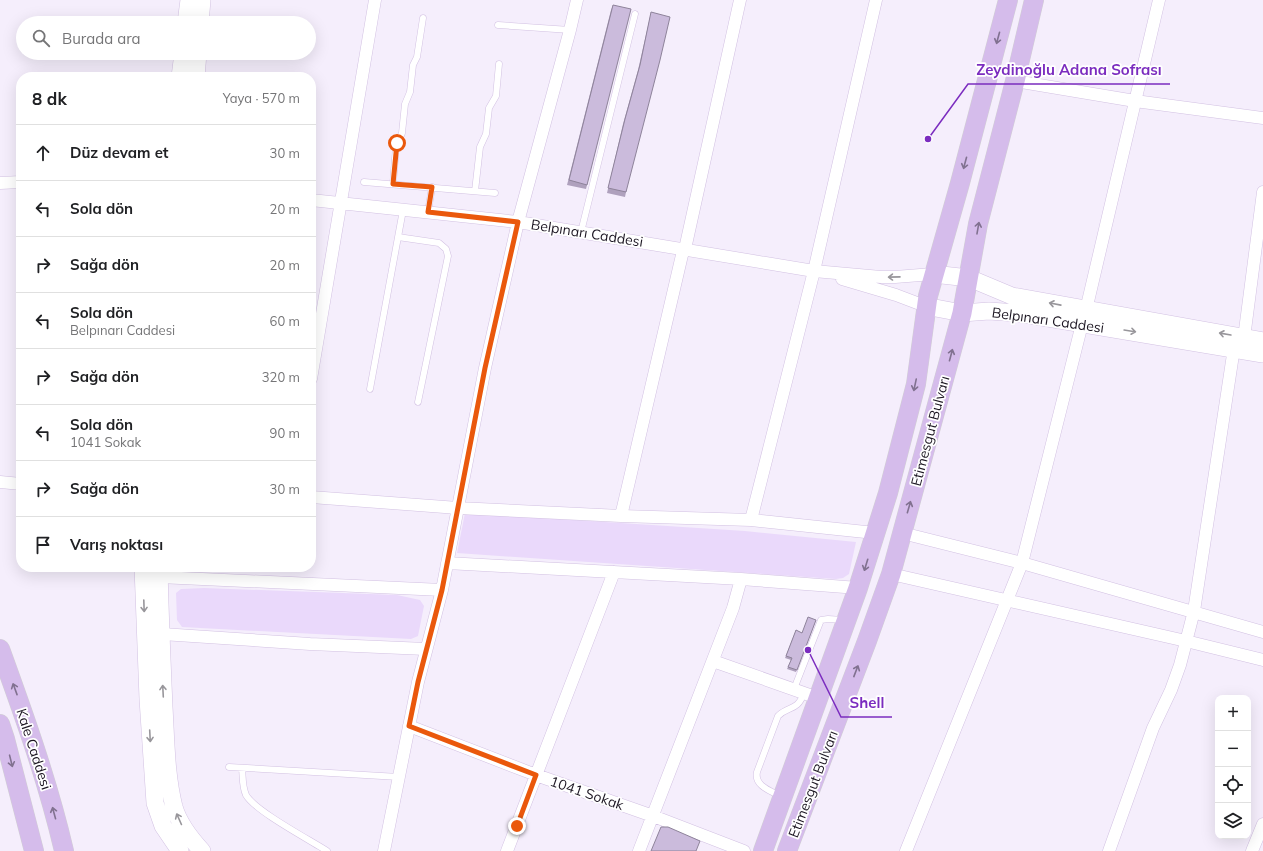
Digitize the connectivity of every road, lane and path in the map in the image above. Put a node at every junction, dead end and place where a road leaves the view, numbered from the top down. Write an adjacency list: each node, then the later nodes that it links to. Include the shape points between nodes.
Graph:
1 (189, 0): 11 (main road)
2 (202, 0): 12 (main road)
3 (375, 0): 33 (street)
4 (577, 0): 15 (street)
5 (740, 0): 39 (street)
6 (876, 0): 40 (street)
7 (1008, 0): 41 (main road, Etimesgut Bulvarı, one-way to 41, via 960,183)
8 (1034, 0): 21 (main road, Etimesgut Bulvarı)
9 (1159, 0): 22 (street)
10 (635, 14): 37 (lane)
11 (187, 16)
12 (201, 16)
13 (423, 18): 27 (lane, via 410,92 405,104 402,133 396,147)
14 (498, 25): 15 (lane)
15 (570, 30): 36 (street)
16 (182, 60): 19 (main road)
17 (197, 60): 20 (main road)
18 (499, 64): 29 (lane, via 496,96 489,108 486,134 480,147)
19 (181, 72)
20 (196, 72)
21 (1015, 81): 22 (street); 42 (main road, Etimesgut Bulvarı, one-way to 21, via 978,224)
22 (1134, 101): 23 (street); 45 (street)
23 (1263, 118)
24 (16, 182): 26 (street)
25 (364, 182): 27 (lane)
26 (0, 183)
27 (393, 184): 28 (lane)
28 (432, 187): 29 (lane); 35 (lane)
29 (475, 191): 31 (lane)
30 (1263, 192): 47 (street)
31 (496, 193)
32 (316, 200): 33 (street, Belpınarı Caddesi)
33 (342, 203): 34 (street, Belpınarı Caddesi); 48 (street)
34 (403, 210): 35 (street, Belpınarı Caddesi); 38 (lane)
35 (428, 212): 36 (street, Belpınarı Caddesi)
36 (518, 222): 37 (street, Belpınarı Caddesi); 55 (street, via 485,368)
37 (581, 232): 39 (street, Belpınarı Caddesi)
38 (398, 237): 50 (lane); 51 (lane, via 438,243 446,249 448,256)
39 (685, 249): 40 (street, Belpınarı Caddesi); 56 (street)
40 (814, 271): 41 (street, Belpınarı Caddesi, one-way to 40, via 881,277); 43 (street, Belpınarı Caddesi); 57 (street)
41 (933, 274): 42 (main road, Belpınarı Caddesi); 43 (main road, Etimesgut Bulvarı)
42 (969, 278): 44 (main road, Etimesgut Bulvarı); 45 (main road, Belpınarı Caddesi, one-way to 42, via 1012,296)
43 (925, 306): 44 (main road, Belpınarı Caddesi); 58 (main road, Etimesgut Bulvarı, one-way to 58, via 916,384)
44 (962, 313): 45 (main road, Belpınarı Caddesi, via 989,311); 59 (main road, Etimesgut Bulvarı, one-way to 44)
45 (1084, 317): 47 (main road, Belpınarı Caddesi); 61 (street)
46 (1263, 341): 47 (main road, Belpınarı Caddesi)
47 (1239, 343): 49 (main road, Belpınarı Caddesi); 70 (street)
48 (316, 351)
49 (1263, 354)
50 (370, 389)
51 (418, 402)
52 (0, 482): 53 (street)
53 (16, 484)
54 (316, 497): 55 (street)
55 (458, 508): 56 (street); 60 (street)
56 (621, 516): 57 (street)
57 (751, 520): 58 (street)
58 (875, 533): 67 (main road, Etimesgut Bulvarı, one-way to 67)
59 (902, 533): 61 (street); 65 (main road, Etimesgut Bulvarı)
60 (447, 563): 64 (street); 68 (street)
61 (1022, 563): 69 (street); 70 (street)
62 (143, 572): 93 (main road, one-way to 93, via 155,803 163,826)
63 (159, 572): 68 (street); 73 (main road)
64 (614, 572): 66 (street); 84 (street)
65 (891, 574): 69 (street); 101 (main road, Etimesgut Bulvarı, one-way to 65)
66 (741, 579): 67 (street); 78 (street)
67 (858, 588): 71 (main road, Etimesgut Bulvarı)
68 (442, 590): 76 (street)
69 (1006, 600): 74 (street); 102 (street)
70 (1194, 611): 72 (street); 74 (street)
71 (847, 621): 79 (main road, Etimesgut Bulvarı, via 828,674); 79 (lane, via 821,620)
72 (1263, 632)
73 (162, 634): 76 (street); 94 (main road, one-way to 73, via 181,824 171,792 166,756)
74 (1186, 641): 77 (street); 103 (street, via 1171,690 1153,728)
75 (0, 649): 92 (main road, Kale Caddesi, one-way to 75, via 28,727)
76 (426, 649): 81 (street)
77 (1263, 660)
78 (713, 661): 79 (street); 88 (street)
79 (805, 693): 87 (main road, Etimesgut Bulvarı); 87 (lane, via 797,706 778,716 756,776 760,785)
80 (0, 724): 86 (main road, Kale Caddesi, one-way to 86)
81 (409, 726): 84 (street, 1041 Sokak); 85 (street)
82 (229, 767): 83 (lane)
83 (242, 768): 85 (lane); 95 (lane, via 244,790 253,804)
84 (536, 775): 88 (street, 1041 Sokak); 97 (street)
85 (399, 777): 96 (street)
86 (19, 792): 90 (main road, via 18,823); 91 (main road, Kale Caddesi)
87 (782, 798): 100 (main road, Etimesgut Bulvarı)
88 (653, 816): 98 (street); 99 (street, 1041 Sokak)
89 (1263, 824): 104 (street)
90 (25, 851)
91 (34, 851)
92 (64, 851)
93 (180, 851)
94 (202, 851)
95 (328, 851)
96 (384, 851)
97 (507, 851)
98 (639, 851)
99 (744, 851)
100 (763, 851)
101 (787, 851)
102 (906, 851)
103 (1109, 851)
104 (1252, 851)

